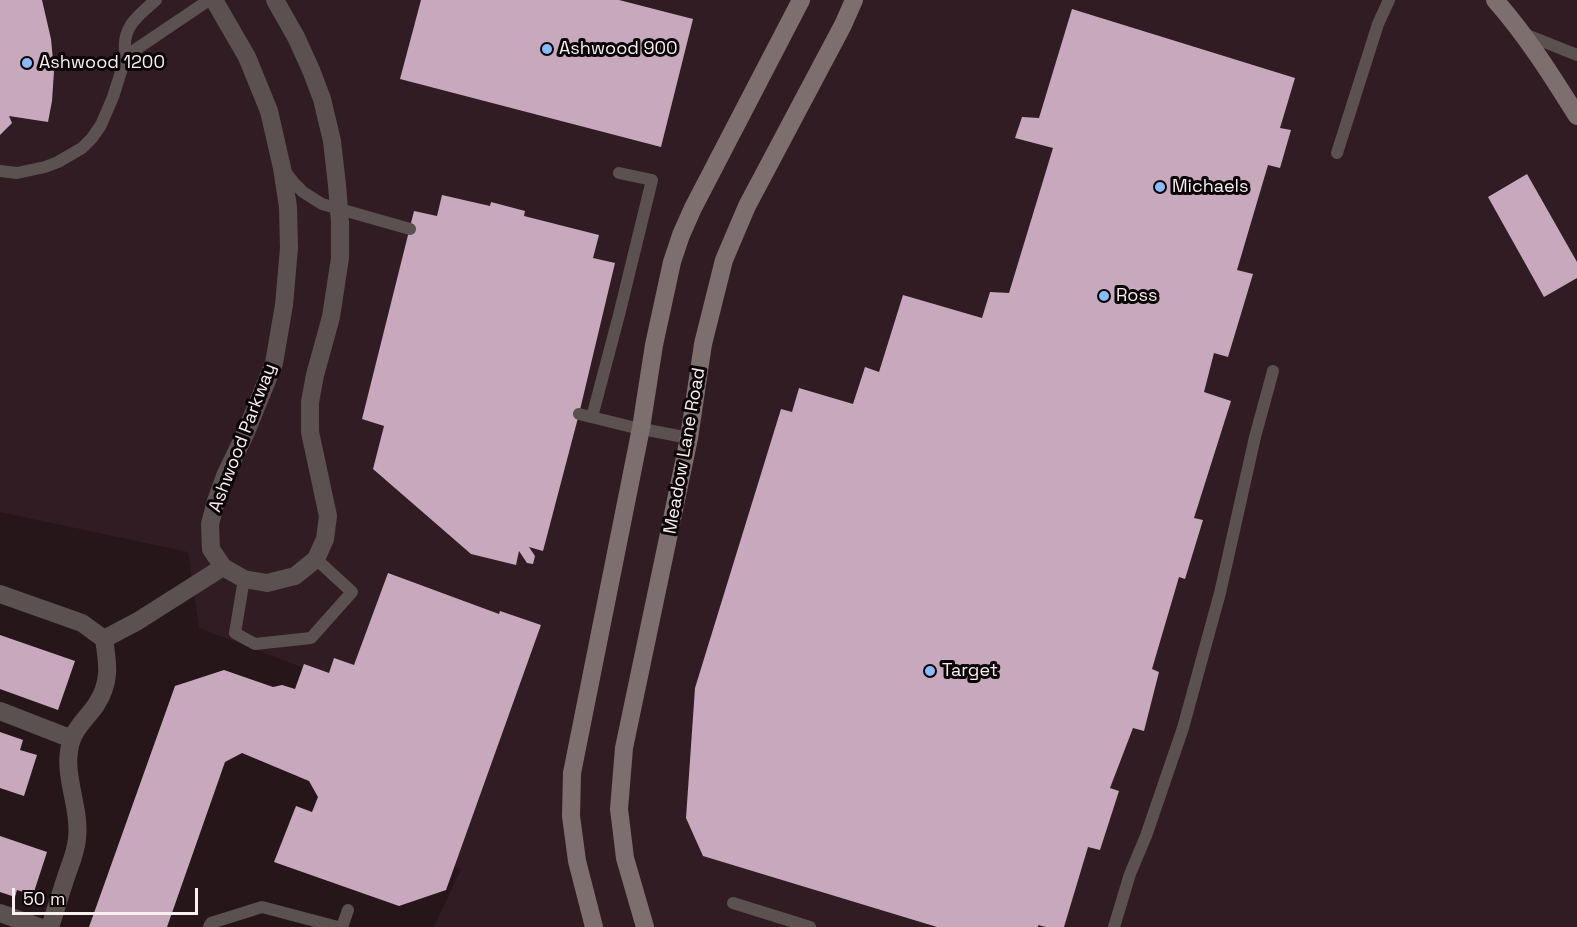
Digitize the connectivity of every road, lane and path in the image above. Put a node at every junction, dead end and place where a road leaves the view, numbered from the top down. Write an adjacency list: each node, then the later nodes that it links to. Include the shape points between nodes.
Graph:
1 (156, 0): 11 (lane, via 127,32)
2 (209, 0): 11 (lane)
3 (214, 0): 14 (street, Ashwood Parkway, via 248,57 268,111)
4 (275, 0): 17 (street, via 296,37 322,99 332,141)
5 (801, 0): 22 (street, via 681,235 654,345)
6 (854, 0): 23 (street, Meadow Lane Road, via 747,206 724,260 703,344)
7 (1389, 0): 13 (lane)
8 (1495, 0): 9 (street)
9 (1522, 33): 10 (lane); 12 (street)
10 (1577, 55)
11 (126, 56): 15 (lane, via 101,124 82,148 45,167 17,173)
12 (1577, 116)
13 (1337, 153)
14 (282, 168): 17 (lane, via 312,199); 25 (street, Ashwood Parkway, via 289,248 284,305 274,363 225,476 210,524 212,549)
15 (0, 171)
16 (619, 174): 21 (lane, via 652,180)
17 (339, 210): 18 (lane); 24 (street, via 336,290 310,402 310,432 328,516 325,539)
18 (410, 229)
19 (1273, 371): 41 (lane, via 1183,728)
20 (579, 414): 21 (lane)
21 (592, 417): 22 (lane)
22 (641, 428): 23 (lane); 38 (street, via 572,773 571,816 577,861)
23 (689, 438): 39 (street, Meadow Lane Road, via 624,748 620,809 625,858)
24 (316, 559): 26 (street, via 295,576 267,583); 26 (lane, via 352,592 311,639 255,644 235,633)
25 (223, 567): 26 (street); 28 (street)
26 (244, 579)
27 (0, 594): 28 (street, via 82,623)
28 (104, 639): 30 (street, via 109,666 105,688)
29 (0, 711): 30 (street)
30 (72, 739): 35 (street, via 67,758 77,839)
31 (733, 903): 40 (lane)
32 (348, 910): 37 (lane)
33 (0, 913): 34 (street)
34 (39, 927)
35 (50, 927)
36 (209, 927): 37 (lane, via 211,923 262,907)
37 (340, 927)
38 (594, 927)
39 (645, 927)
40 (810, 927)
41 (1114, 927)

